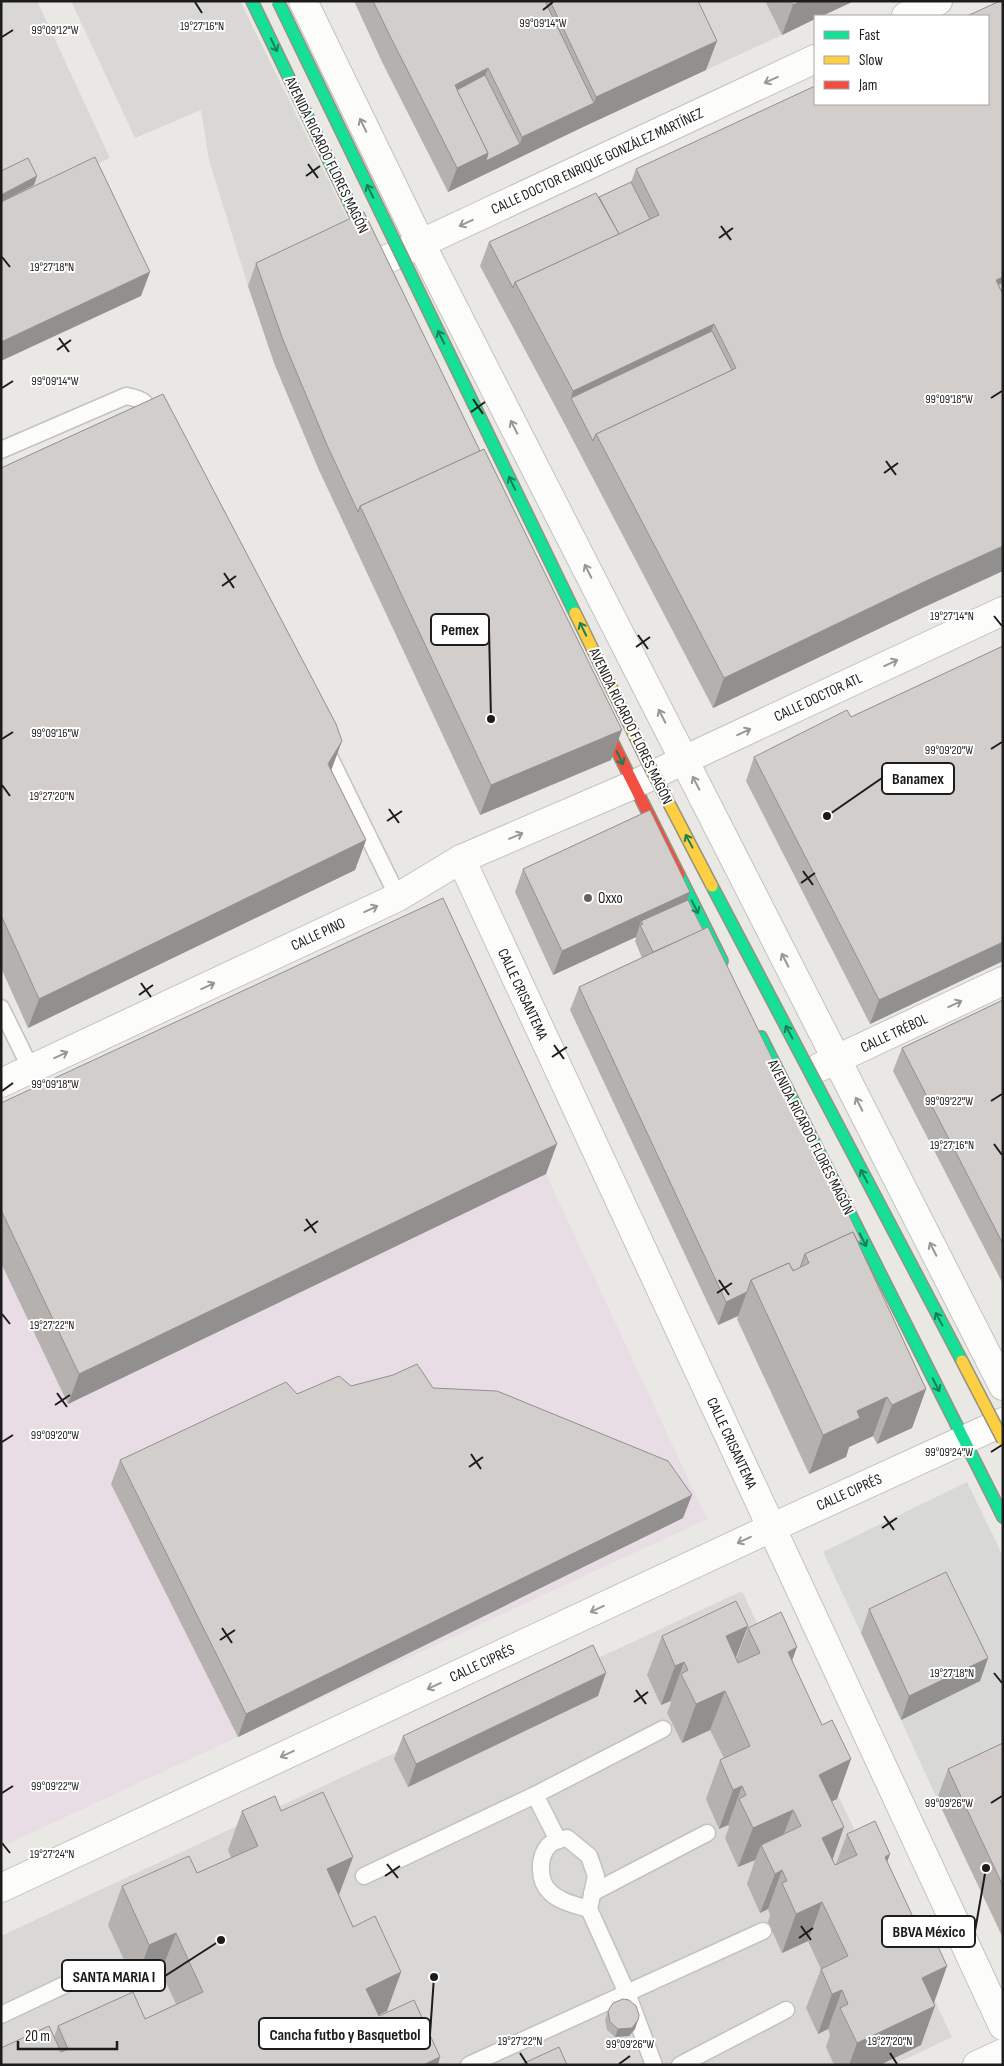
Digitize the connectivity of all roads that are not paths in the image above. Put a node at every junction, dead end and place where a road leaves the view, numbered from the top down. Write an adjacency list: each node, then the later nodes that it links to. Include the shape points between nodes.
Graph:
1 (252, 1): 8 (main road, AVENIDA RICARDO FLORES MAGÓN, one-way to 8)
2 (278, 1): 29 (main road, AVENIDA RICARDO FLORES MAGÓN, one-way to 2, bridge, via 650,767)
3 (303, 1): 7 (street, AVENIDA RICARDO FLORES MAGÓN, one-way to 3)
4 (938, 1): 5 (street)
5 (908, 15)
6 (814, 59): 7 (street, CALLE DOCTOR ENRIQUE GONZÁLEZ MARTÍNEZ, one-way to 7)
7 (421, 244): 8 (street, CALLE DOCTOR ENRIQUE GONZÁLEZ MARTÍNEZ); 14 (street, AVENIDA RICARDO FLORES MAGÓN, one-way to 7)
8 (381, 268)
9 (161, 431): 10 (lane, via 147,404 139,398 126,396)
10 (1, 450)
11 (1003, 611): 14 (street, CALLE DOCTOR ATL, one-way to 11)
12 (594, 706): 15 (main road, AVENIDA RICARDO FLORES MAGÓN, one-way to 15)
13 (316, 729): 17 (lane)
14 (684, 760): 15 (street, CALLE DOCTOR ATL); 22 (street, AVENIDA RICARDO FLORES MAGÓN, one-way to 14)
15 (633, 786): 16 (street, CALLE PINO, one-way to 15); 18 (main road, AVENIDA RICARDO FLORES MAGÓN, one-way to 18)
16 (461, 859): 17 (street, CALLE PINO); 31 (street, CALLE CRISANTEMA)
17 (398, 896): 23 (street, CALLE PINO, one-way to 17)
18 (727, 970)
19 (1003, 981): 22 (street, CALLE TRÉBOL, one-way to 19)
20 (1, 1008): 23 (lane)
21 (753, 1023): 25 (main road, AVENIDA RICARDO FLORES MAGÓN)
22 (836, 1060): 25 (street, CALLE TRÉBOL); 26 (street, AVENIDA RICARDO FLORES MAGÓN, one-way to 22)
23 (31, 1069): 24 (street, CALLE PINO)
24 (1, 1083)
25 (784, 1084): 28 (main road, AVENIDA RICARDO FLORES MAGÓN, one-way to 28)
26 (1003, 1386)
27 (1003, 1422): 28 (street, CALLE CIPRÉS)
28 (964, 1440): 30 (main road, AVENIDA RICARDO FLORES MAGÓN); 31 (street, CALLE CIPRÉS)
29 (1003, 1440)
30 (1003, 1518)
31 (771, 1528): 37 (street, CALLE CIPRÉS, one-way to 37); 45 (street, CALLE CRISANTEMA)
32 (663, 1729): 33 (lane)
33 (535, 1795): 35 (lane); 36 (lane)
34 (707, 1833): 38 (lane)
35 (558, 1840): 38 (lane, via 567,1838 589,1856 596,1876); 39 (lane, via 550,1845 541,1860 542,1882 550,1892 570,1904)
36 (364, 1876)
37 (1, 1888)
38 (592, 1893): 39 (lane)
39 (589, 1909): 42 (lane)
40 (763, 1931): 42 (lane)
41 (96, 1970): 44 (lane)
42 (627, 1993): 47 (lane); 48 (lane)
43 (786, 2010): 49 (lane)
44 (1, 2015)
45 (1003, 2026)
46 (1003, 2053): 50 (street)
47 (469, 2065)
48 (654, 2065)
49 (680, 2065)
50 (977, 2065)

